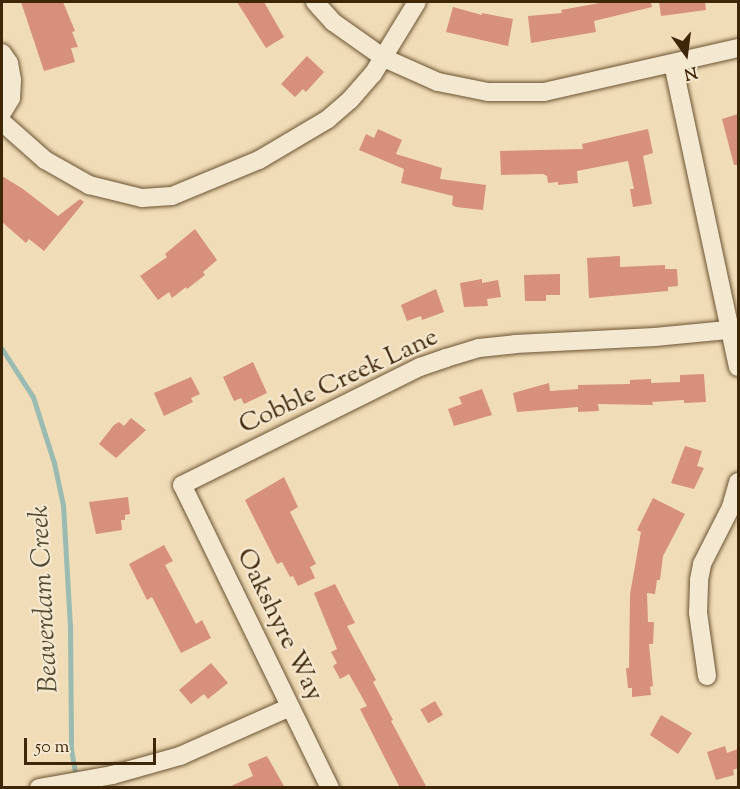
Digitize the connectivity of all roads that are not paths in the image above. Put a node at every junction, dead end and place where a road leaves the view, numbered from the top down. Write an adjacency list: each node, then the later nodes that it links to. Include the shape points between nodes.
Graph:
1 (315, 2): 5 (street, via 333,22)
2 (417, 2): 5 (street)
3 (738, 48): 6 (street)
4 (2, 53): 7 (street, via 9,63 12,80 11,98)
5 (384, 58): 6 (street, via 438,82 509,94 567,88); 8 (street, via 350,100 308,132 258,160 171,196 142,198 88,185 45,160)
6 (673, 64): 9 (street)
7 (2, 113)
8 (2, 122)
9 (735, 329): 10 (street); 12 (street, Cobble Creek Lane, via 479,348 420,368)
10 (738, 367)
11 (738, 482): 13 (street, via 702,564 699,580 698,613)
12 (182, 485): 14 (street, Oakshyre Way)
13 (707, 676)
14 (290, 707): 15 (street, via 180,756 112,775); 16 (street, Oakshyre Way)
15 (39, 788)
16 (330, 788)

